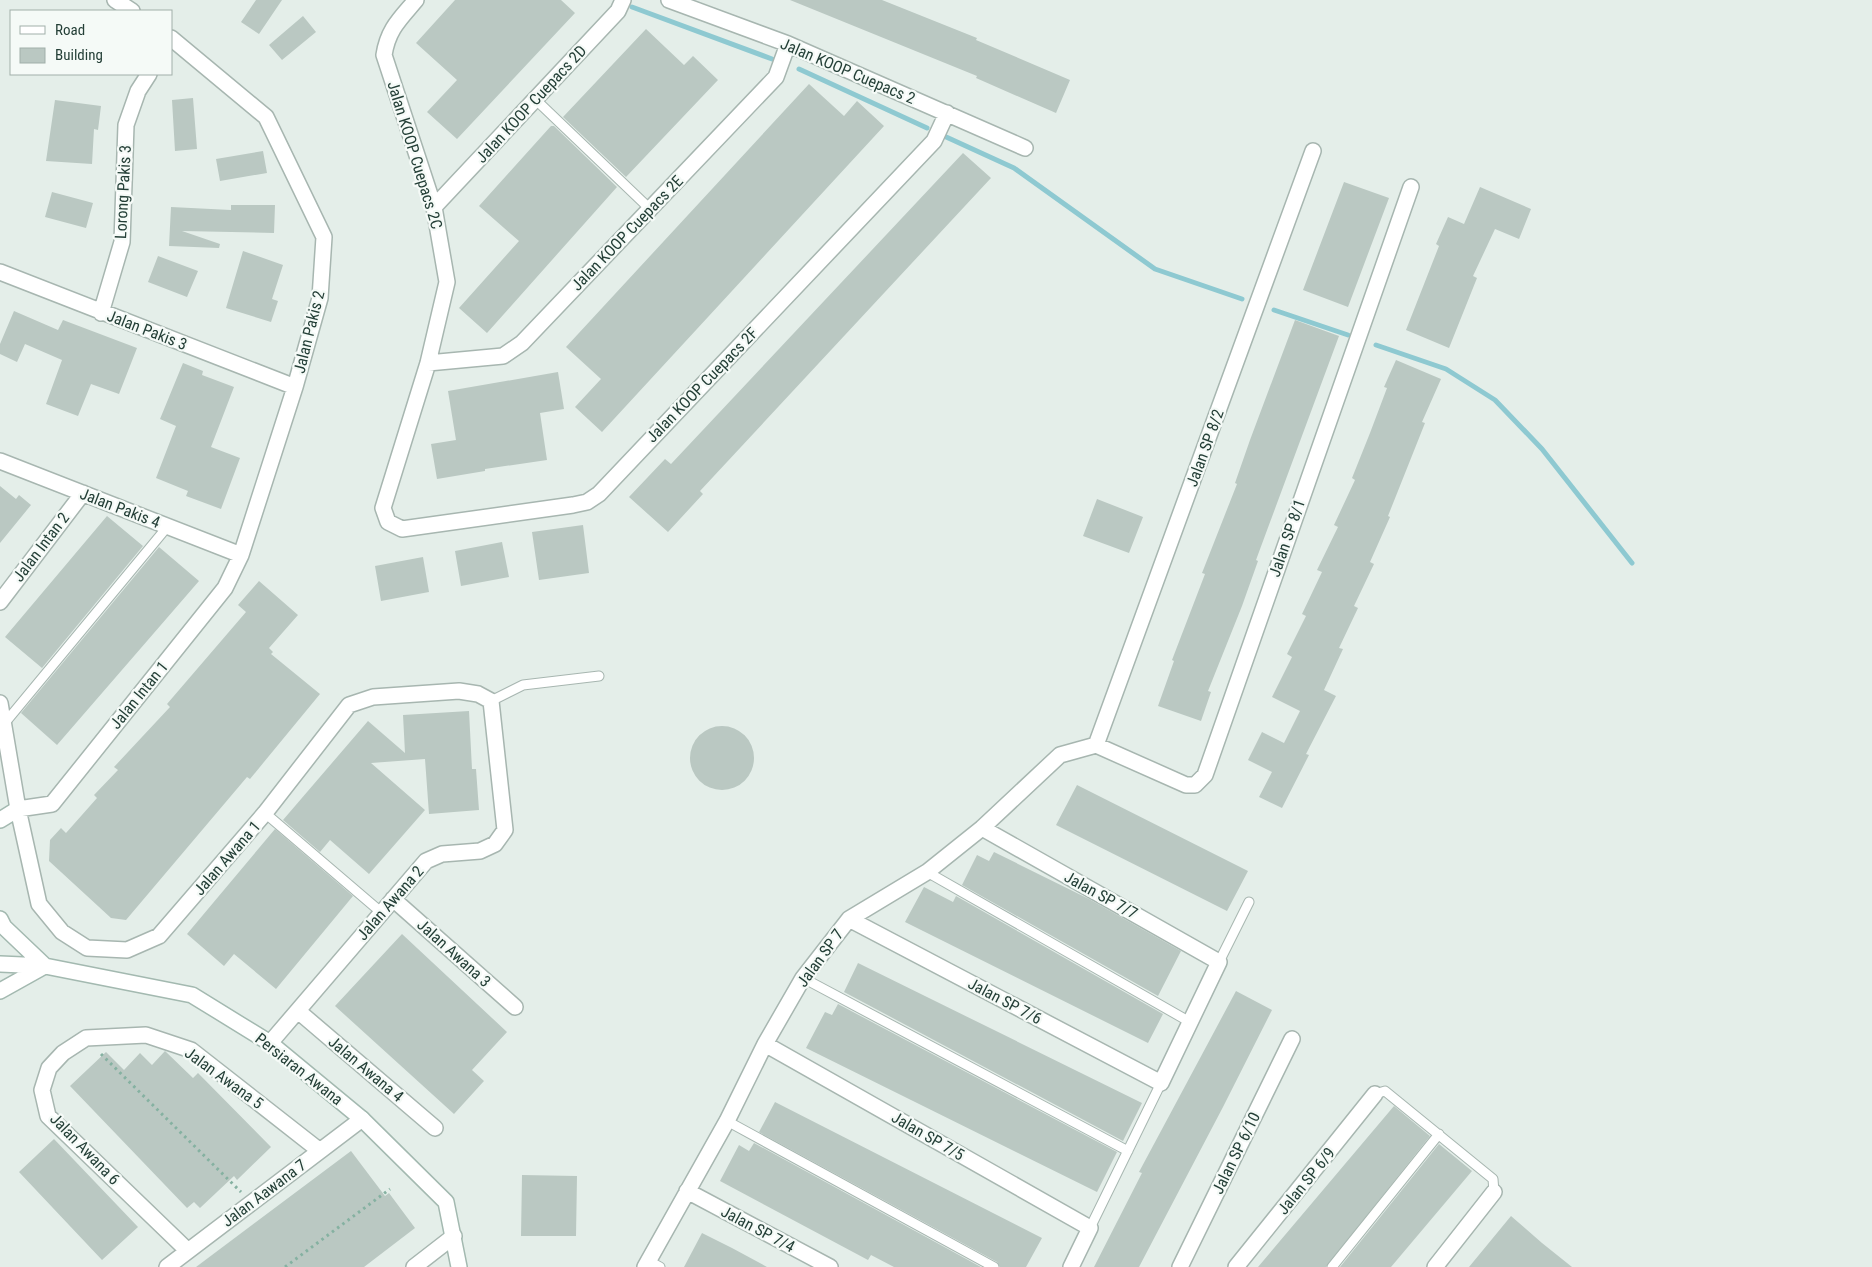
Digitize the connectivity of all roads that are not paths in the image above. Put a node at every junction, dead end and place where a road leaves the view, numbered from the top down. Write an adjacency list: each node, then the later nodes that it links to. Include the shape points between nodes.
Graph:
1 (115, 0): 5 (street)
2 (416, 0): 14 (street, Jalan KOOP Cuepacs 2C, via 386,38 384,55)
3 (623, 0): 9 (street, Jalan KOOP Cuepacs 2D, via 618,11)
4 (669, 0): 7 (street, Jalan KOOP Cuepacs 2)
5 (130, 10)
6 (172, 40): 19 (street, Jalan Pakis 2, via 266,117 324,237 320,298)
7 (788, 44): 10 (street, Jalan KOOP Cuepacs 2); 15 (street, Jalan KOOP Cuepacs 2E, via 776,77)
8 (148, 75): 17 (street, Lorong Pakis 3, via 138,91 126,125 122,242)
9 (535, 99): 14 (street, Jalan KOOP Cuepacs 2D); 15 (lane)
10 (947, 113): 11 (street, Jalan KOOP Cuepacs 2); 22 (street, Jalan KOOP Cuepacs 2F, via 934,141 599,494 587,502 573,505 402,529)
11 (1025, 148)
12 (1313, 152): 30 (street, Jalan SP 8/2)
13 (1411, 187): 30 (street, Jalan SP 8/1, via 1204,775 1196,786 1186,785)
14 (434, 207): 18 (street, Jalan KOOP Cuepacs 2C, via 447,282)
15 (650, 209): 18 (street, Jalan KOOP Cuepacs 2E, via 522,343 503,356)
16 (0, 272): 17 (street, Jalan Pakis 3)
17 (101, 313): 19 (street, Jalan Pakis 3)
18 (428, 363): 22 (street, Jalan KOOP Cuepacs 2C, via 383,508)
19 (295, 387): 24 (street, Jalan Pakis 2)
20 (0, 461): 21 (street, Jalan Pakis 4)
21 (83, 493): 23 (street, Jalan Pakis 4); 25 (street, Jalan Intan 2)
22 (388, 522)
23 (168, 526): 24 (street, Jalan Pakis 4); 29 (lane)
24 (241, 554): 32 (street, Jalan Intan 1, via 225,588 52,804)
25 (0, 602)
26 (600, 676): 27 (lane, via 523,685)
27 (491, 701): 33 (street, Jalan Awana 1, via 478,694 459,691 373,697 349,705); 37 (street, Jalan Awana 2, via 505,830 495,844 480,851 442,854 426,861)
28 (0, 704): 29 (street)
29 (4, 724): 32 (street)
30 (1096, 745): 35 (street, Jalan SP 7, via 1060,755)
31 (0, 804): 32 (street)
32 (18, 809): 33 (street, Jalan Awana 1, via 39,904 62,932 88,948 127,950 159,936); 34 (street)
33 (266, 813): 39 (lane)
34 (0, 820)
35 (982, 828): 36 (street, Jalan SP 7); 42 (street, Jalan SP 7/7)
36 (927, 872): 41 (street, Jalan SP 7); 49 (lane)
37 (393, 899): 39 (street, Jalan Awana 2); 47 (street, Jalan Awana 3)
38 (1249, 902): 42 (lane)
39 (382, 912): 48 (street, Jalan Awana 2)
40 (0, 919): 44 (street, via 4,927)
41 (849, 919): 45 (street, Jalan SP 7); 54 (street, Jalan SP 7/6)
42 (1220, 962): 49 (street)
43 (0, 964): 44 (street, Persiaran Awana)
44 (44, 966): 46 (street); 52 (street, Persiaran Awana, via 192,995)
45 (803, 978): 53 (street, Jalan SP 7); 61 (lane)
46 (0, 991)
47 (514, 1007)
48 (298, 1011): 52 (street, Jalan Awana 2); 58 (street, Jalan Awana 4)
49 (1190, 1022): 54 (street)
50 (86, 1038): 60 (street, Jalan Awana 5, via 146,1035 191,1050); 66 (street, Jalan Awana 6, via 63,1053 49,1068 42,1090 48,1116)
51 (1292, 1039): 74 (street, Jalan SP 6/10)
52 (270, 1043): 56 (street, Persiaran Awana)
53 (765, 1044): 57 (street, Jalan SP 7); 64 (street, Jalan SP 7/5)
54 (1160, 1083): 61 (lane)
55 (1376, 1094): 59 (lane, via 1385,1091); 75 (street, Jalan SP 6/9)
56 (362, 1119): 60 (street, Jalan Aawana 7); 65 (street, Persiaran Awana, via 446,1202)
57 (727, 1121): 62 (street, Jalan SP 7); 72 (lane)
58 (435, 1128)
59 (1439, 1134): 63 (lane, via 1493,1179); 76 (lane)
60 (320, 1151): 66 (street, Jalan Aawana 7)
61 (1128, 1151): 64 (lane)
62 (687, 1191): 67 (street, Jalan SP 7); 71 (street, Jalan SP 7/4)
63 (1494, 1192): 77 (street)
64 (1090, 1228): 73 (street)
65 (454, 1236): 69 (street); 70 (street, Persiaran Awana)
66 (188, 1251): 68 (street, Jalan Aawana 7)
67 (651, 1265)
68 (167, 1267)
69 (414, 1267)
70 (459, 1267)
71 (830, 1267)
72 (994, 1267)
73 (1071, 1267)
74 (1180, 1267)
75 (1236, 1267)
76 (1332, 1267)
77 (1435, 1267)

